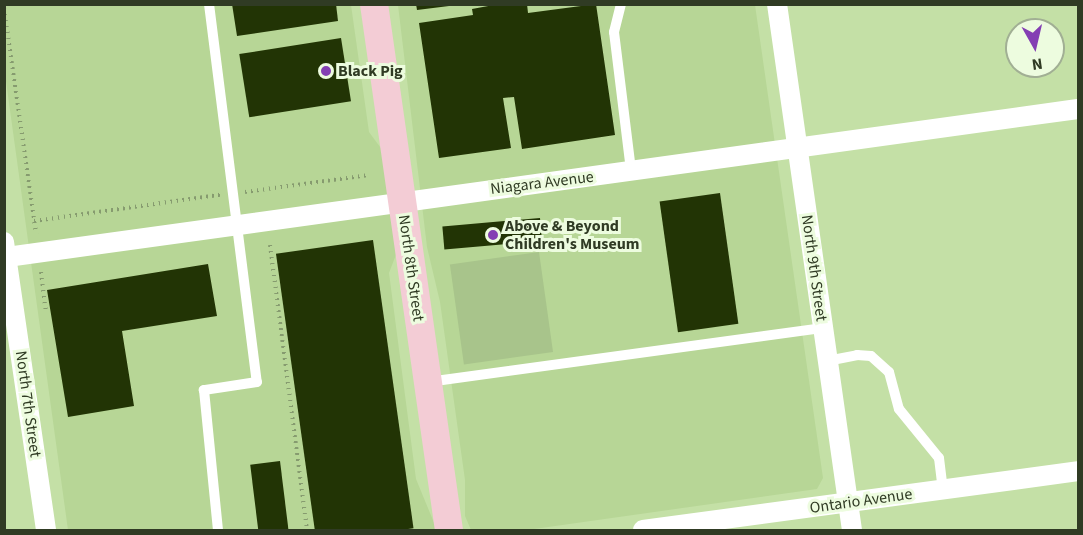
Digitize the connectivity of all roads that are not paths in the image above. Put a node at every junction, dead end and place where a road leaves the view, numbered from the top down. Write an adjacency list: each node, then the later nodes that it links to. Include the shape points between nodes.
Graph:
1 (209, 4): 9 (lane)
2 (374, 4): 8 (main road, North 8th Street)
3 (621, 4): 7 (lane, via 614,32)
4 (777, 4): 6 (street, North 9th Street)
5 (1078, 109): 6 (street, Niagara Avenue)
6 (797, 149): 7 (street, Niagara Avenue); 11 (street, North 9th Street)
7 (631, 171): 8 (street, Niagara Avenue)
8 (401, 202): 9 (street, Niagara Avenue); 13 (main road, North 8th Street)
9 (236, 225): 10 (street, Niagara Avenue, via 39,252); 18 (lane, via 257,382 204,390)
10 (6, 262): 17 (street, North 7th Street)
11 (823, 328): 12 (street, North 9th Street); 13 (lane)
12 (827, 361): 15 (lane, via 871,356 884,366 899,409 939,458); 16 (street, North 9th Street)
13 (428, 382): 19 (main road, North 8th Street)
14 (1078, 471): 15 (street, Ontario Avenue)
15 (943, 489): 16 (street, Ontario Avenue)
16 (848, 503): 20 (street, Ontario Avenue); 21 (street, North 9th Street)
17 (46, 531)
18 (218, 531)
19 (449, 531)
20 (643, 531)
21 (852, 531)

